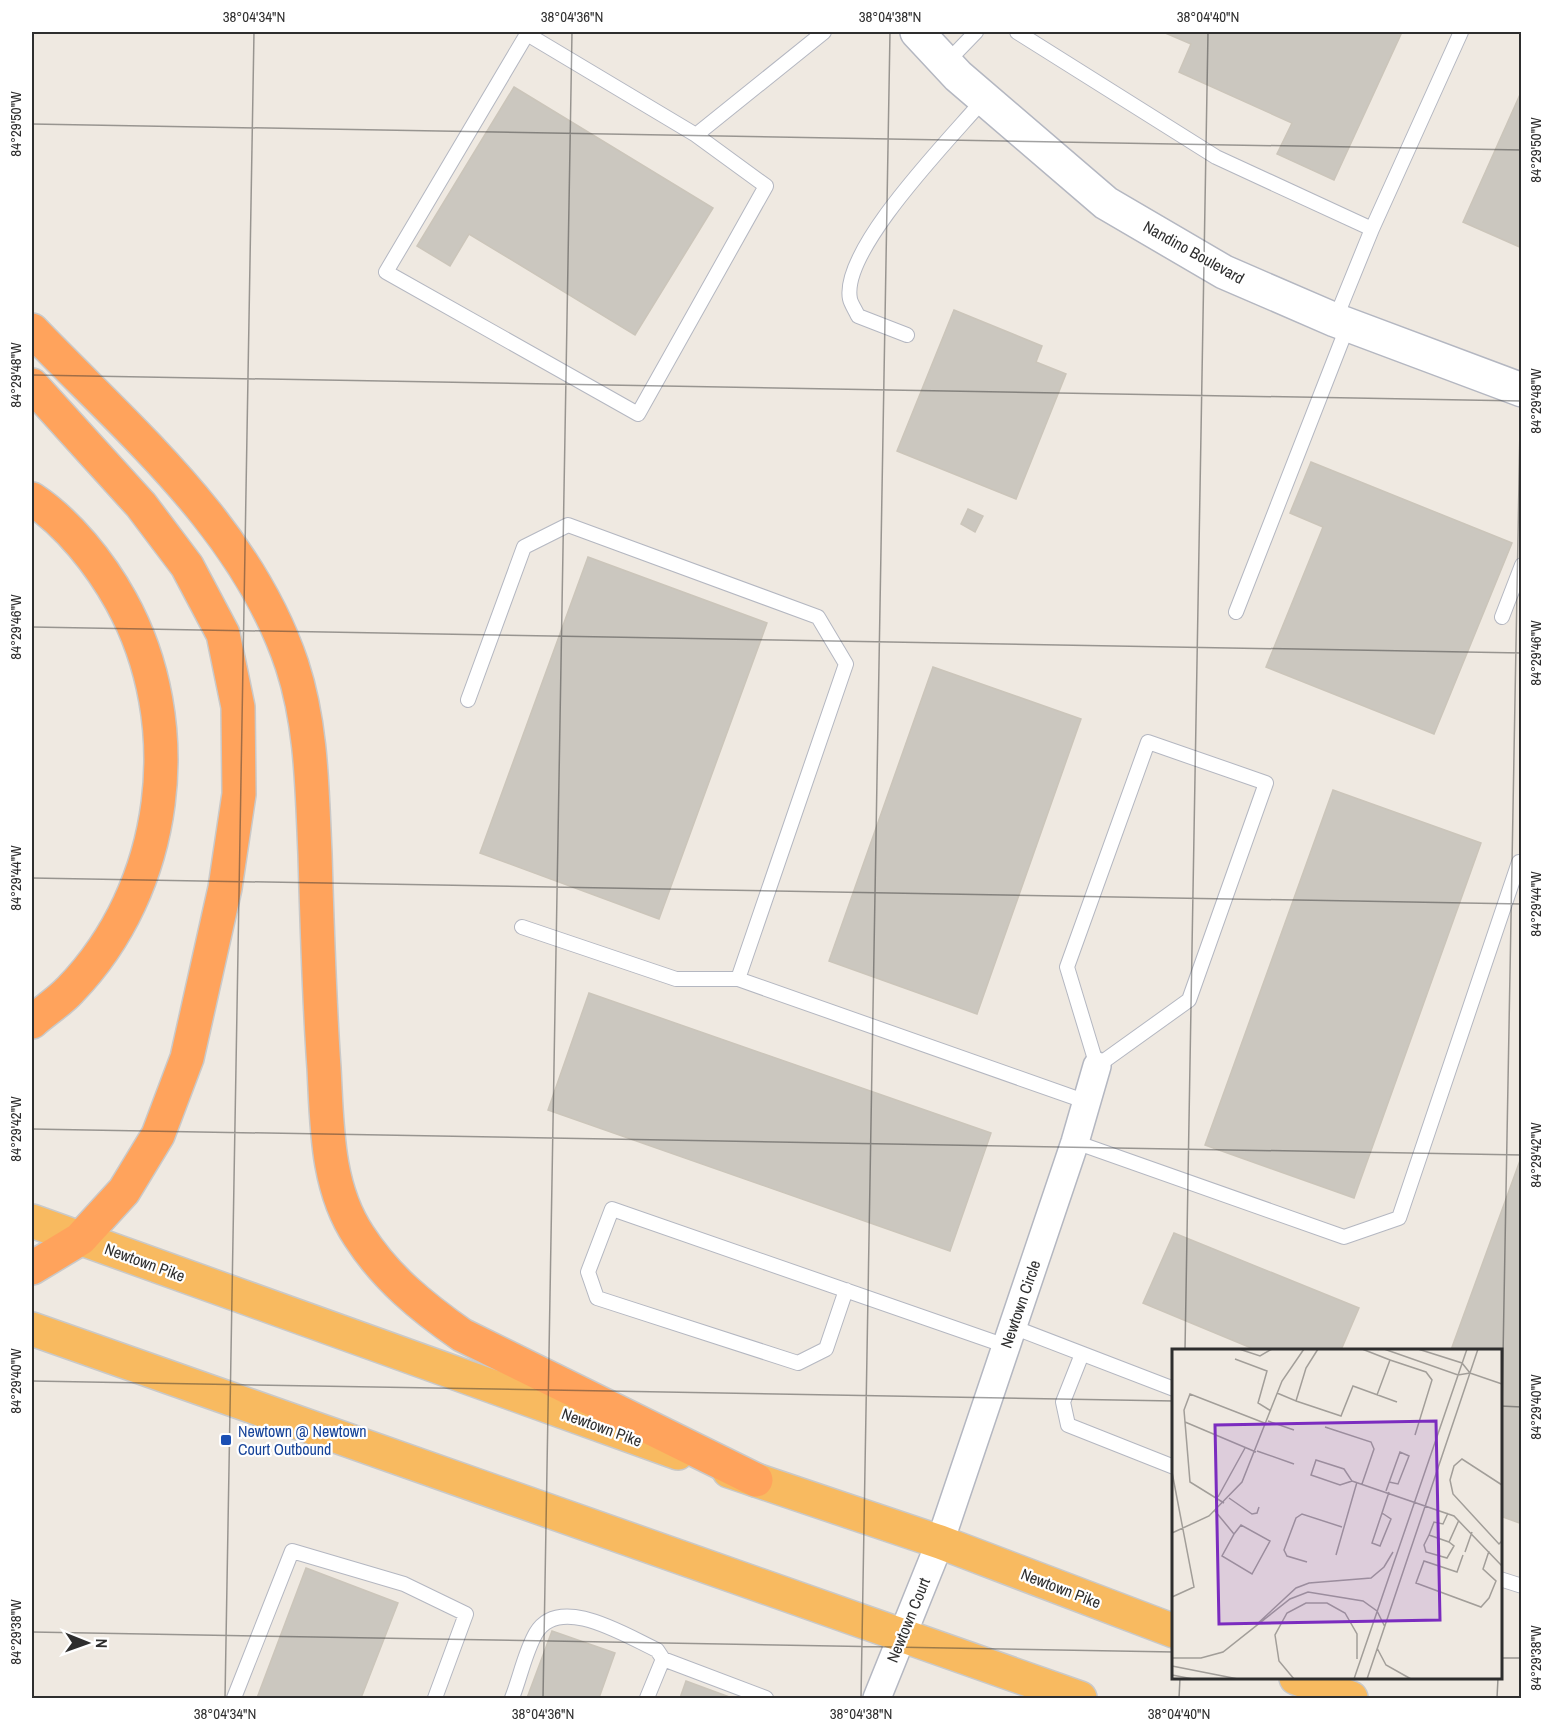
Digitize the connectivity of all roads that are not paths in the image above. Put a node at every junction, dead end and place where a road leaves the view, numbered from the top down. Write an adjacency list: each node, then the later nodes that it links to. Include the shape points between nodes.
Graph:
1 (824, 32): 8 (lane)
2 (917, 32): 6 (street, Nandino Boulevard)
3 (976, 32): 6 (lane)
4 (1017, 32): 9 (lane, via 1216,157)
5 (1461, 32): 9 (lane)
6 (946, 63): 7 (street, Nandino Boulevard)
7 (984, 99): 10 (street, Nandino Boulevard, via 1106,203 1224,272); 12 (lane, via 897,201 868,240 852,274 850,299 858,316)
8 (696, 135): 8 (lane, via 527,34 386,272 638,414 766,186)
9 (1372, 229): 10 (lane)
10 (1342, 322): 14 (street, Nandino Boulevard); 17 (lane)
11 (32, 330): 36 (highway, via 180,481 221,532 248,572 291,663 306,716 312,790 330,1158 357,1234 386,1272 418,1304 462,1335)
12 (907, 335)
13 (32, 385): 28 (highway, via 141,505 187,566 223,634 238,707 239,794 225,888 187,1058 158,1135 124,1191)
14 (1521, 390)
15 (32, 499): 23 (highway, via 84,548 109,580 136,629 154,685 161,736 162,789 150,852 129,903 103,949 70,991)
16 (1521, 565): 18 (lane)
17 (1236, 612)
18 (1502, 617)
19 (468, 700): 22 (lane, via 524,547 568,525 818,617 846,664)
20 (1519, 862): 26 (lane, via 1399,1218 1344,1237)
21 (522, 927): 22 (lane, via 676,979)
22 (738, 979): 25 (lane)
23 (32, 1022)
24 (1097, 1066): 24 (lane, via 1189,1000 1266,783 1148,742 1068,967); 25 (street, Newtown Circle)
25 (1087, 1102): 26 (street, Newtown Circle)
26 (1075, 1142): 32 (street, Newtown Circle)
27 (32, 1221): 28 (highway, Newtown Pike)
28 (80, 1239): 29 (highway); 36 (highway, Newtown Pike)
29 (32, 1268)
30 (846, 1290): 30 (lane, via 612,1209 588,1272 597,1298 798,1363 826,1350); 32 (lane)
31 (32, 1329): 41 (highway)
32 (1009, 1336): 33 (lane); 37 (street, Newtown Circle)
33 (1083, 1354): 34 (lane); 35 (lane, via 1063,1402 1068,1425)
34 (1172, 1389)
35 (1172, 1467)
36 (756, 1480): 37 (highway, Newtown Pike)
37 (940, 1542): 40 (highway, Newtown Pike); 41 (street, Newtown Court)
38 (1502, 1580): 39 (lane)
39 (1521, 1586)
40 (1172, 1631)
41 (902, 1636): 49 (street, Newtown Court); 50 (highway)
42 (663, 1659): 46 (lane, via 657,1650 586,1618 567,1615 536,1632); 47 (lane); 48 (lane)
43 (1301, 1679): 51 (highway)
44 (234, 1698): 45 (lane, via 292,1551 404,1584 466,1614)
45 (435, 1698)
46 (512, 1698)
47 (647, 1698)
48 (766, 1698)
49 (877, 1698)
50 (1080, 1698)
51 (1351, 1698)

